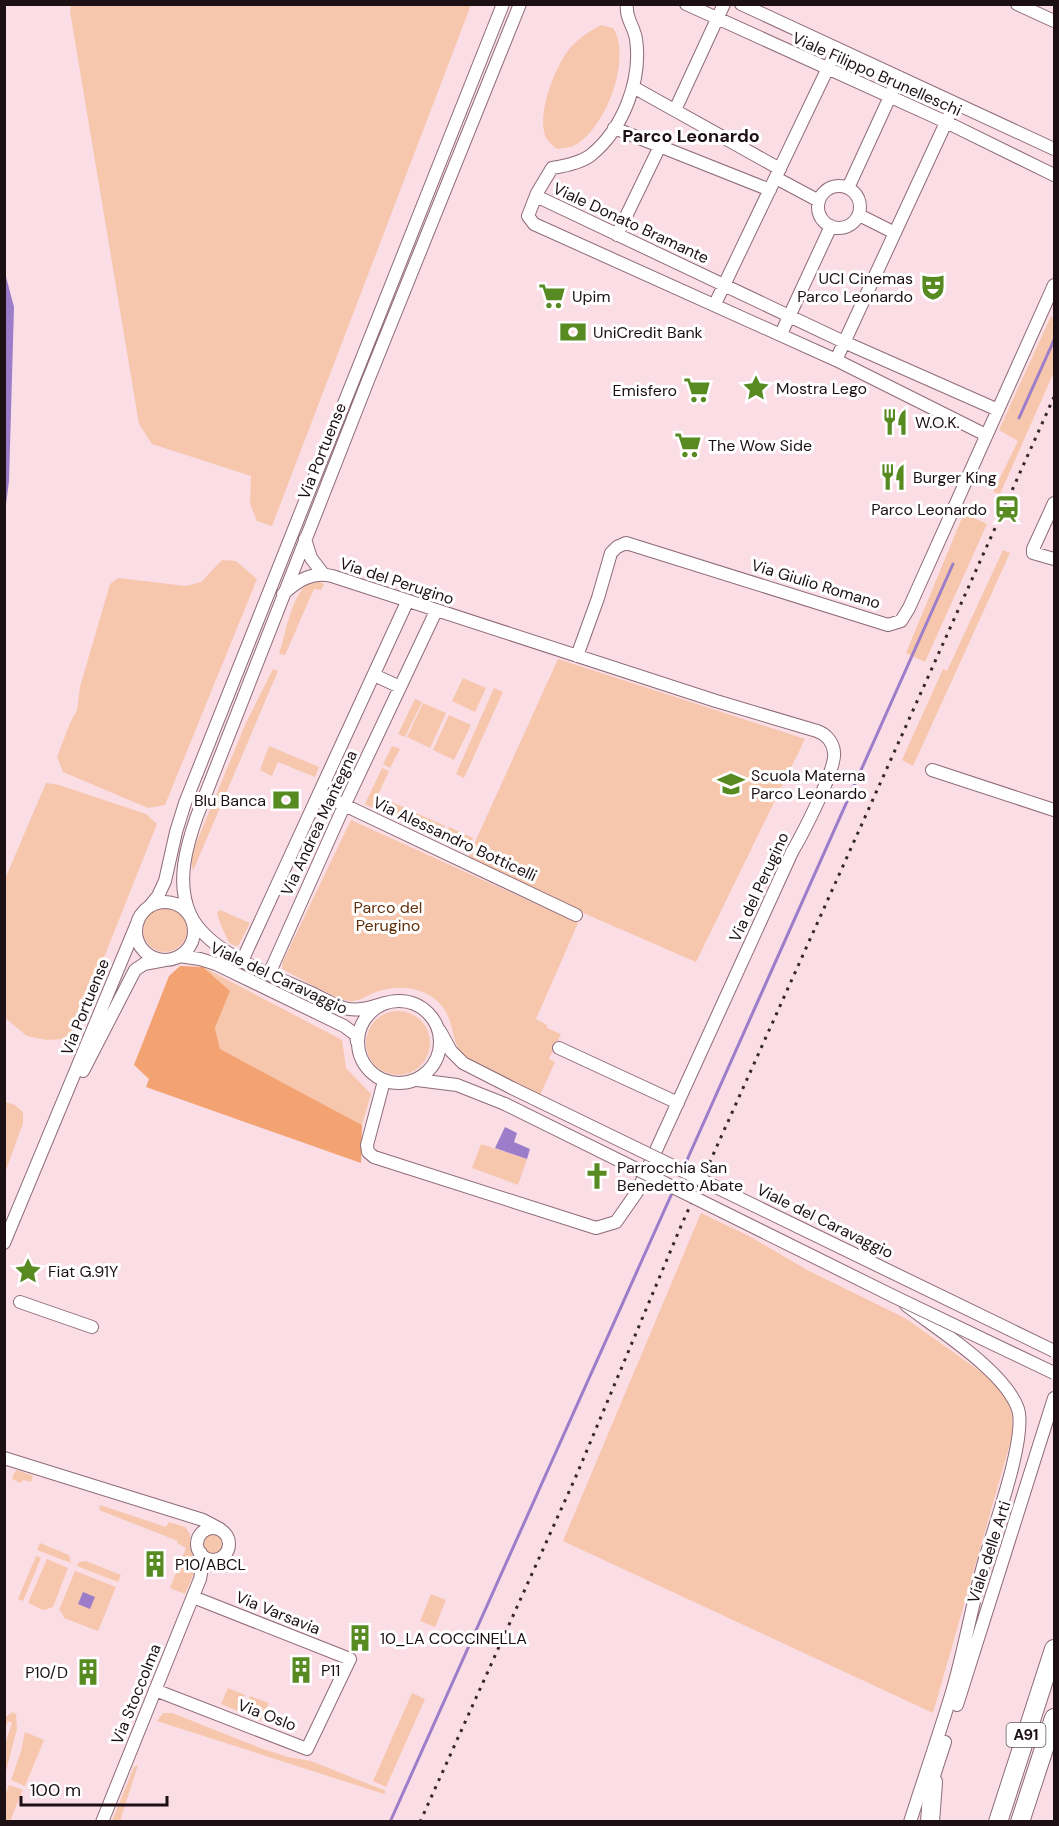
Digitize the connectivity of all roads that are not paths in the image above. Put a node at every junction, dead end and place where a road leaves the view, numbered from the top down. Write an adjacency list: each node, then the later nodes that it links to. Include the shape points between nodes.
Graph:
1 (503, 4): 54 (street, Via Portuense, via 185,803 163,886)
2 (520, 4): 41 (street, Via Portuense)
3 (627, 4): 13 (street, via 626,14 636,38)
4 (686, 4): 8 (street, Viale Filippo Brunelleschi)
5 (724, 4): 8 (street)
6 (741, 4): 10 (street, Viale Filippo Brunelleschi)
7 (1017, 4): 9 (street)
8 (717, 19): 11 (street, Viale Filippo Brunelleschi); 16 (street)
9 (1054, 21)
10 (837, 49): 11 (street); 12 (street, Viale Filippo Brunelleschi)
11 (828, 70): 14 (street, Viale Filippo Brunelleschi); 21 (street)
12 (898, 77): 14 (street); 15 (street, Viale Filippo Brunelleschi)
13 (633, 87): 16 (street); 18 (street)
14 (889, 97): 17 (street, Viale Filippo Brunelleschi); 23 (street)
15 (956, 103): 17 (street); 20 (street, Viale Filippo Brunelleschi)
16 (675, 110): 21 (street)
17 (946, 123): 22 (street, Viale Filippo Brunelleschi); 29 (street)
18 (614, 128): 19 (street); 25 (street, via 590,156 552,168)
19 (660, 146): 24 (street); 30 (street)
20 (1054, 148)
21 (778, 173): 24 (street); 26 (street)
22 (1054, 176)
23 (848, 188): 26 (street, via 833,187); 27 (street, via 860,204)
24 (770, 190): 31 (street)
25 (536, 196): 30 (street, Viale Donato Bramante); 33 (street, Viale Donato Bramante, via 528,216 534,224)
26 (819, 201): 28 (street, via 821,217)
27 (858, 215): 28 (street, via 846,227); 29 (street)
28 (831, 226): 34 (street)
29 (895, 233): 36 (street)
30 (617, 235): 31 (street, Viale Donato Bramante)
31 (724, 285): 33 (street); 34 (street, Viale Donato Bramante)
32 (1054, 285): 38 (street, Via Giulio Romano)
33 (716, 304): 35 (street, Viale Donato Bramante)
34 (790, 316): 35 (street); 36 (street, Viale Donato Bramante)
35 (781, 334): 37 (street, Viale Donato Bramante)
36 (844, 342): 37 (street); 38 (street, Viale Donato Bramante)
37 (836, 360): 39 (street, Viale Donato Bramante)
38 (998, 410): 39 (street, Via Giulio Romano)
39 (986, 435): 47 (street, Via Giulio Romano, via 900,622 888,625 626,543 611,553)
40 (1054, 503): 42 (street, via 1033,549 1033,553)
41 (305, 539): 43 (street, Via del Perugino, via 311,558); 44 (street, Via Portuense)
42 (1054, 559)
43 (324, 575): 44 (street, Via del Perugino, via 304,578); 45 (street, Via del Perugino)
44 (283, 594): 56 (street, Via Portuense, via 190,838 183,877)
45 (407, 602): 46 (street, Via del Perugino); 48 (street, Via Andrea Mantegna)
46 (436, 611): 47 (street, Via del Perugino); 49 (street, Via Andrea Mantegna)
47 (577, 656): 68 (street, Via del Perugino, via 817,730 828,738 834,750 833,762 809,818)
48 (374, 675): 49 (street); 51 (street, Via Andrea Mantegna)
49 (400, 687): 52 (street, Via Andrea Mantegna)
50 (932, 770): 53 (street)
51 (319, 793): 52 (street, Via Alessandro Botticelli); 60 (street, Via Andrea Mantegna)
52 (344, 806): 55 (street, Via Alessandro Botticelli); 61 (street, Via Andrea Mantegna)
53 (1054, 810)
54 (149, 907): 56 (street, via 176,904); 57 (street)
55 (576, 915)
56 (190, 916): 58 (street, via 192,943); 60 (street, Viale del Caravaggio, via 210,939)
57 (138, 921): 59 (street, via 142,947); 69 (street, Via Portuense)
58 (179, 956): 59 (street); 64 (street, Viale del Caravaggio, via 216,964 344,1026 356,1035)
59 (165, 960): 69 (street, Via Portuense, via 135,970)
60 (242, 961): 61 (street, Viale del Caravaggio)
61 (269, 974): 62 (street, Viale del Caravaggio, via 344,1008 363,1010)
62 (385, 1004): 63 (street, via 414,1004); 64 (street, via 365,1018)
63 (436, 1023): 66 (street, via 440,1042 436,1062); 74 (street, Viale del Caravaggio, bridge, via 463,1062)
64 (357, 1042): 67 (street, via 364,1066)
65 (559, 1048): 68 (street)
66 (417, 1080): 67 (street); 71 (street, bridge, via 457,1084 505,1104)
67 (384, 1081): 68 (street, Via del Perugino, via 367,1144 370,1155 596,1228 616,1222 637,1192)
68 (678, 1103)
69 (62, 1106): 70 (street, Via Portuense)
70 (4, 1243)
71 (895, 1297): 75 (street, bridge); 87 (street, Viale delle Arti, bridge, via 987,1367 1003,1384 1019,1412 1017,1448 984,1561)
72 (20, 1302): 73 (street)
73 (92, 1327)
74 (1054, 1351)
75 (1054, 1373)
76 (1054, 1398): 88 (street, Viale delle Arti)
77 (6, 1463): 78 (street)
78 (179, 1513): 79 (street); 80 (street, via 193,1525)
79 (220, 1529): 80 (street, via 205,1530 199,1538); 81 (street, via 229,1545 225,1554)
80 (199, 1548): 81 (street, via 207,1558); 82 (street, Via Stoccolma, via 203,1563)
81 (216, 1559): 82 (street, Via Stoccolma)
82 (200, 1579): 83 (street, Via Stoccolma)
83 (193, 1597): 85 (street, Via Varsavia); 86 (street, Via Stoccolma)
84 (1054, 1649): 95 (highway, A91)
85 (350, 1659): 86 (street, Via Oslo, via 307,1749)
86 (156, 1690): 91 (street, Via Stoccolma)
87 (953, 1690): 88 (street, Viale delle Arti); 92 (street, Viale delle Arti)
88 (953, 1715): 90 (street, Viale delle Arti)
89 (1054, 1718): 96 (highway, A91)
90 (933, 1782): 93 (street, Viale delle Arti); 94 (highway)
91 (102, 1821)
92 (910, 1821)
93 (918, 1821)
94 (930, 1821)
95 (998, 1821)
96 (1020, 1821)

